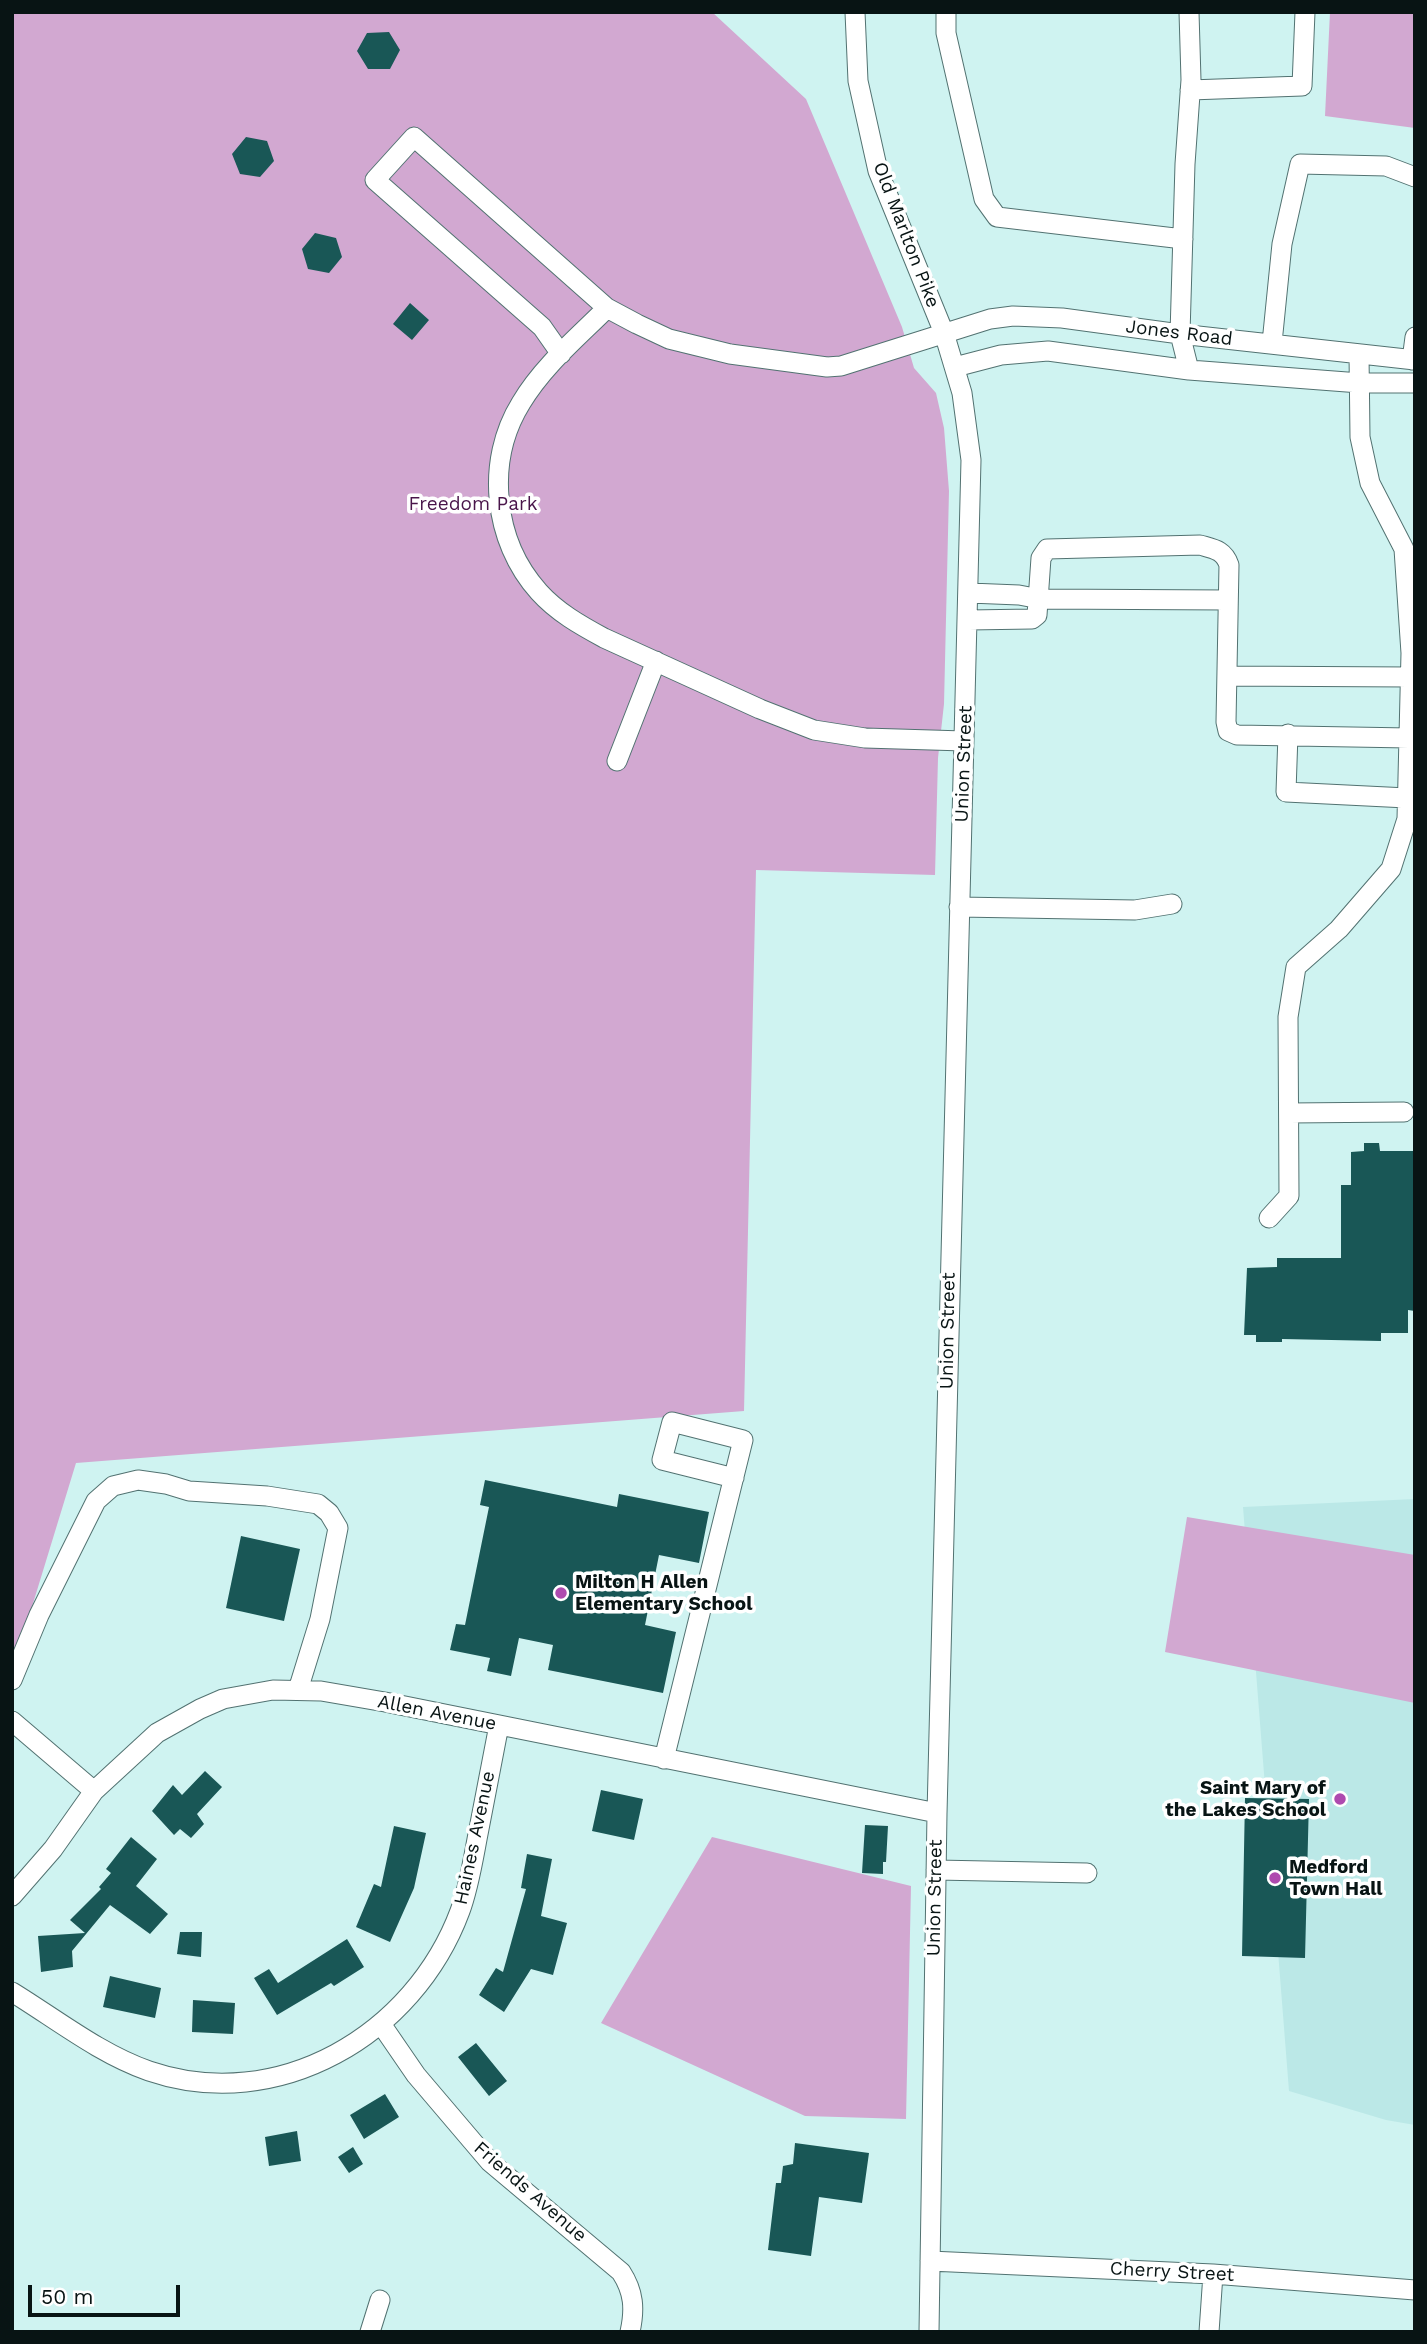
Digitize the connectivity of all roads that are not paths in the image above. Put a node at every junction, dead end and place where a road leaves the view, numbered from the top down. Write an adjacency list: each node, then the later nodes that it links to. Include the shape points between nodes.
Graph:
1 (855, 12): 9 (street, Old Marlton Pike, via 858,81 878,171)
2 (946, 12): 7 (street, via 946,33 984,199 998,217)
3 (1189, 12): 5 (street)
4 (1305, 12): 5 (street, via 1302,86)
5 (1190, 90): 7 (street)
6 (1415, 177): 12 (street, via 1386,166 1300,163 1282,244)
7 (1183, 239): 10 (street)
8 (607, 308): 9 (street, Jones Road, via 669,339 744,357 827,366 857,362); 13 (street); 13 (street, Jones Road, via 414,137 375,180 542,327)
9 (944, 333): 10 (street, Jones Road, via 990,318 1013,316); 16 (street, Union Street)
10 (1180, 334): 12 (street, Jones Road); 17 (street)
11 (1415, 337): 15 (street)
12 (1272, 343): 14 (street, Jones Road)
13 (561, 354): 24 (street, via 521,403 504,442 498,488 506,535 527,577 557,609 577,624)
14 (1359, 354): 15 (street, Jones Road); 18 (street)
15 (1413, 360)
16 (955, 367): 17 (street, Jones Road, via 1001,355 1048,351); 20 (street, Union Street, via 971,460)
17 (1189, 370): 18 (street, Jones Road)
18 (1360, 383): 19 (street, Jones Road); 26 (street, via 1360,437 1370,482 1404,549)
19 (1415, 383)
20 (969, 593): 21 (street); 23 (street, Union Street)
21 (1040, 599): 22 (street); 22 (street, via 1041,558 1047,549 1200,545 1226,555); 23 (street, via 1032,620)
22 (1228, 600): 25 (street)
23 (969, 620): 29 (street, Union Street)
24 (656, 661): 29 (street, via 814,730 865,738); 30 (street)
25 (1227, 676): 26 (street); 27 (street, via 1228,731 1237,735)
26 (1410, 677): 28 (street)
27 (1288, 734): 28 (street); 31 (street, via 1286,792)
28 (1409, 738): 31 (street)
29 (964, 741): 33 (street, Union Street)
30 (617, 761)
31 (1407, 799): 35 (street, via 1407,819 1391,869 1339,929 1296,967 1288,1017)
32 (1172, 904): 33 (street, via 1135,910)
33 (959, 907): 44 (street, Union Street)
34 (1404, 1112): 35 (street)
35 (1289, 1113): 36 (street, via 1289,1196)
36 (1269, 1218)
37 (734, 1478): 42 (street)
38 (12, 1680): 39 (street, via 96,1501 113,1486 138,1480 189,1491 318,1504 329,1513 338,1528 320,1619)
39 (298, 1689): 41 (street, Allen Avenue); 43 (street, Allen Avenue, via 223,1699 200,1709 157,1733)
40 (12, 1721): 43 (street)
41 (499, 1725): 42 (street, Allen Avenue); 49 (street, Haines Avenue, via 460,1912 427,1973)
42 (664, 1759): 44 (street, Allen Avenue)
43 (94, 1791): 47 (street, Allen Avenue)
44 (937, 1813): 45 (street, Union Street)
45 (936, 1870): 46 (street); 50 (street, Union Street)
46 (1087, 1873)
47 (12, 1896)
48 (12, 1992): 49 (street, Haines Avenue, via 133,2065 209,2083 248,2082 306,2069)
49 (380, 2024): 55 (street, Friends Avenue, via 416,2075 491,2162 621,2272 632,2290)
50 (930, 2261): 51 (street, Cherry Street); 56 (street, Union Street)
51 (1213, 2274): 52 (street, Cherry Street); 57 (street)
52 (1415, 2290)
53 (380, 2300): 54 (street)
54 (370, 2332)
55 (630, 2332)
56 (929, 2332)
57 (1209, 2332)

